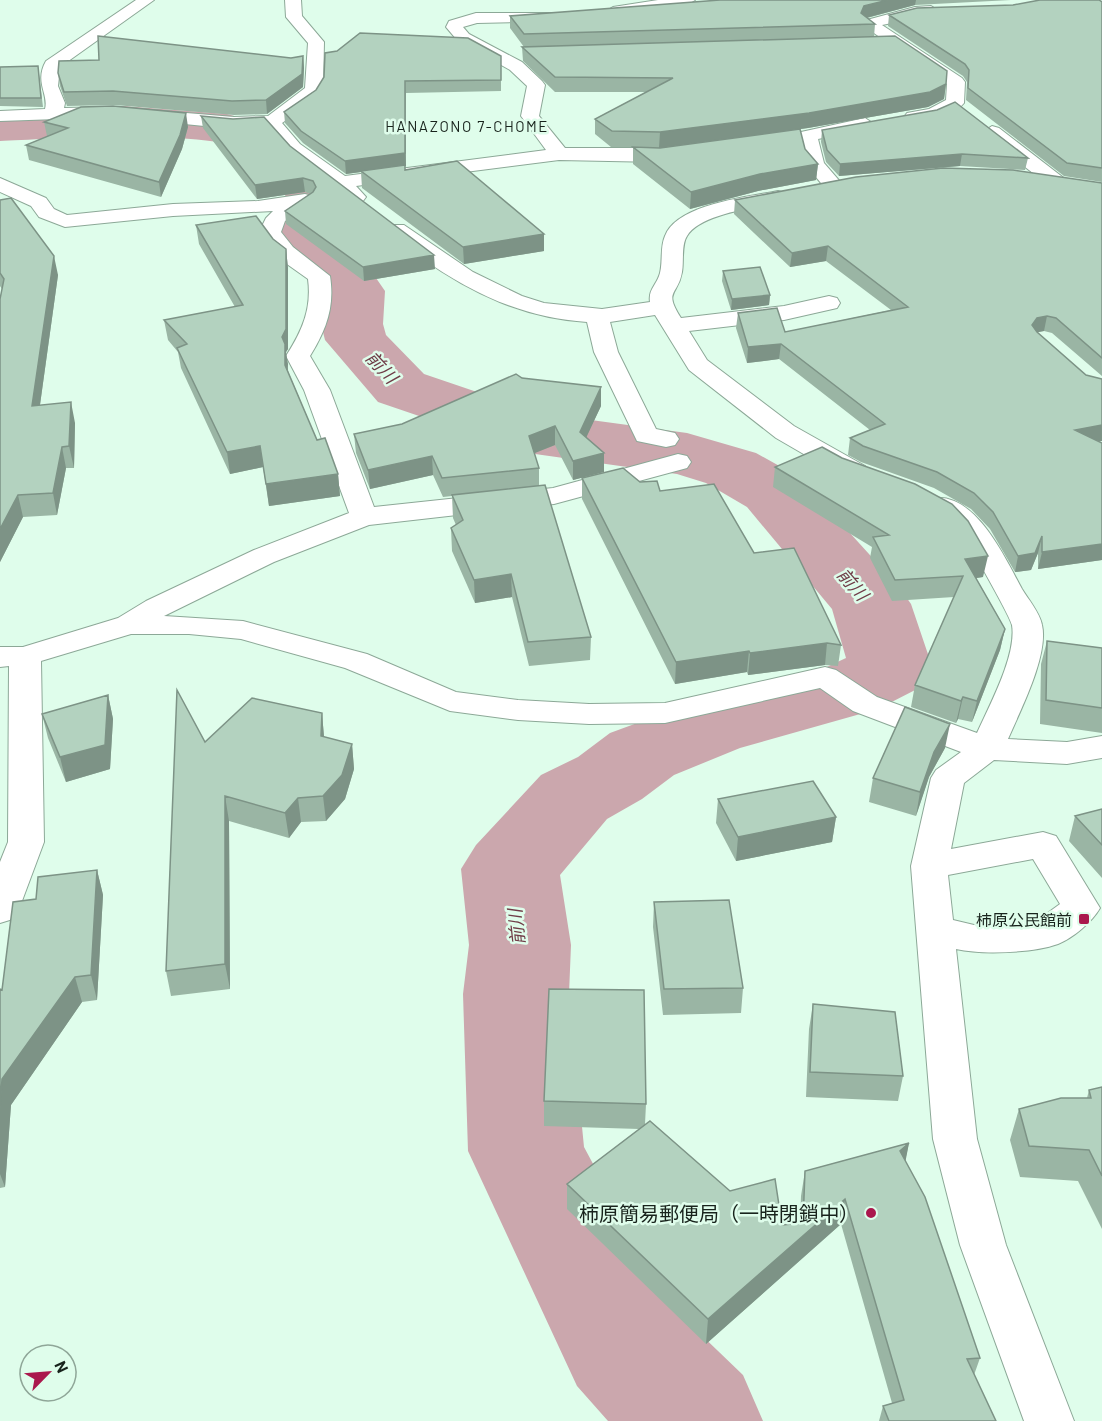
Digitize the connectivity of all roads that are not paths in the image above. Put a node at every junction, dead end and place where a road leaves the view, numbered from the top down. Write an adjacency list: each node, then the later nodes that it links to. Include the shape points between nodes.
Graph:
1 (146, 0): 12 (street, via 52,65 49,86 56,103)
2 (293, 0): 14 (street, via 294,17 316,42 314,88 309,96)
3 (687, 0): 5 (street)
4 (950, 11): 7 (street, via 915,12 869,24)
5 (593, 15)
6 (574, 18): 9 (street, via 476,18 455,24 463,37)
7 (898, 43): 8 (street); 11 (street, via 956,82)
8 (874, 44)
9 (499, 55): 10 (street); 18 (street, via 536,85 530,116)
10 (523, 55)
11 (955, 104): 15 (street, via 934,114); 21 (street)
12 (53, 115): 13 (street); 14 (street, via 115,111 234,123)
13 (0, 116)
14 (271, 121): 25 (street)
15 (808, 136): 16 (street); 24 (street, via 815,164)
16 (785, 139)
17 (694, 152): 18 (street, via 659,156)
18 (559, 154): 25 (street)
19 (1018, 177): 21 (street)
20 (856, 182): 24 (street)
21 (1058, 183): 23 (street)
22 (0, 184): 25 (street, via 39,202 46,213 65,221 173,210 258,207)
23 (1080, 186)
24 (814, 189): 27 (street, via 720,209 688,221 675,236 671,275 660,294)
25 (330, 191): 28 (street, via 379,215 464,277 504,299 562,315); 31 (street, via 276,218 270,232 277,245 297,263 319,276 323,297 314,332 298,356 317,390)
26 (829, 303): 27 (street, via 784,313)
27 (668, 316): 28 (street); 29 (street, via 698,365 785,432 850,470)
28 (597, 317): 31 (street, via 606,352 646,435 672,450 554,496)
29 (881, 482)
30 (913, 493): 35 (street, via 960,517 978,536 1027,625 1024,661)
31 (364, 517): 32 (street, via 264,556 157,607)
32 (129, 625): 33 (street); 35 (street, via 243,630 356,661 450,701 518,710 665,713 825,677 865,704)
33 (12, 656): 37 (street, via 26,842)
34 (1102, 747): 35 (street, via 1067,753)
35 (987, 749): 36 (street, via 948,778)
36 (929, 866): 38 (street); 38 (street, via 1043,845 1081,908 1047,933 974,939)
37 (0, 909)
38 (934, 930): 39 (street, via 955,1139 983,1245)
39 (1050, 1421)

